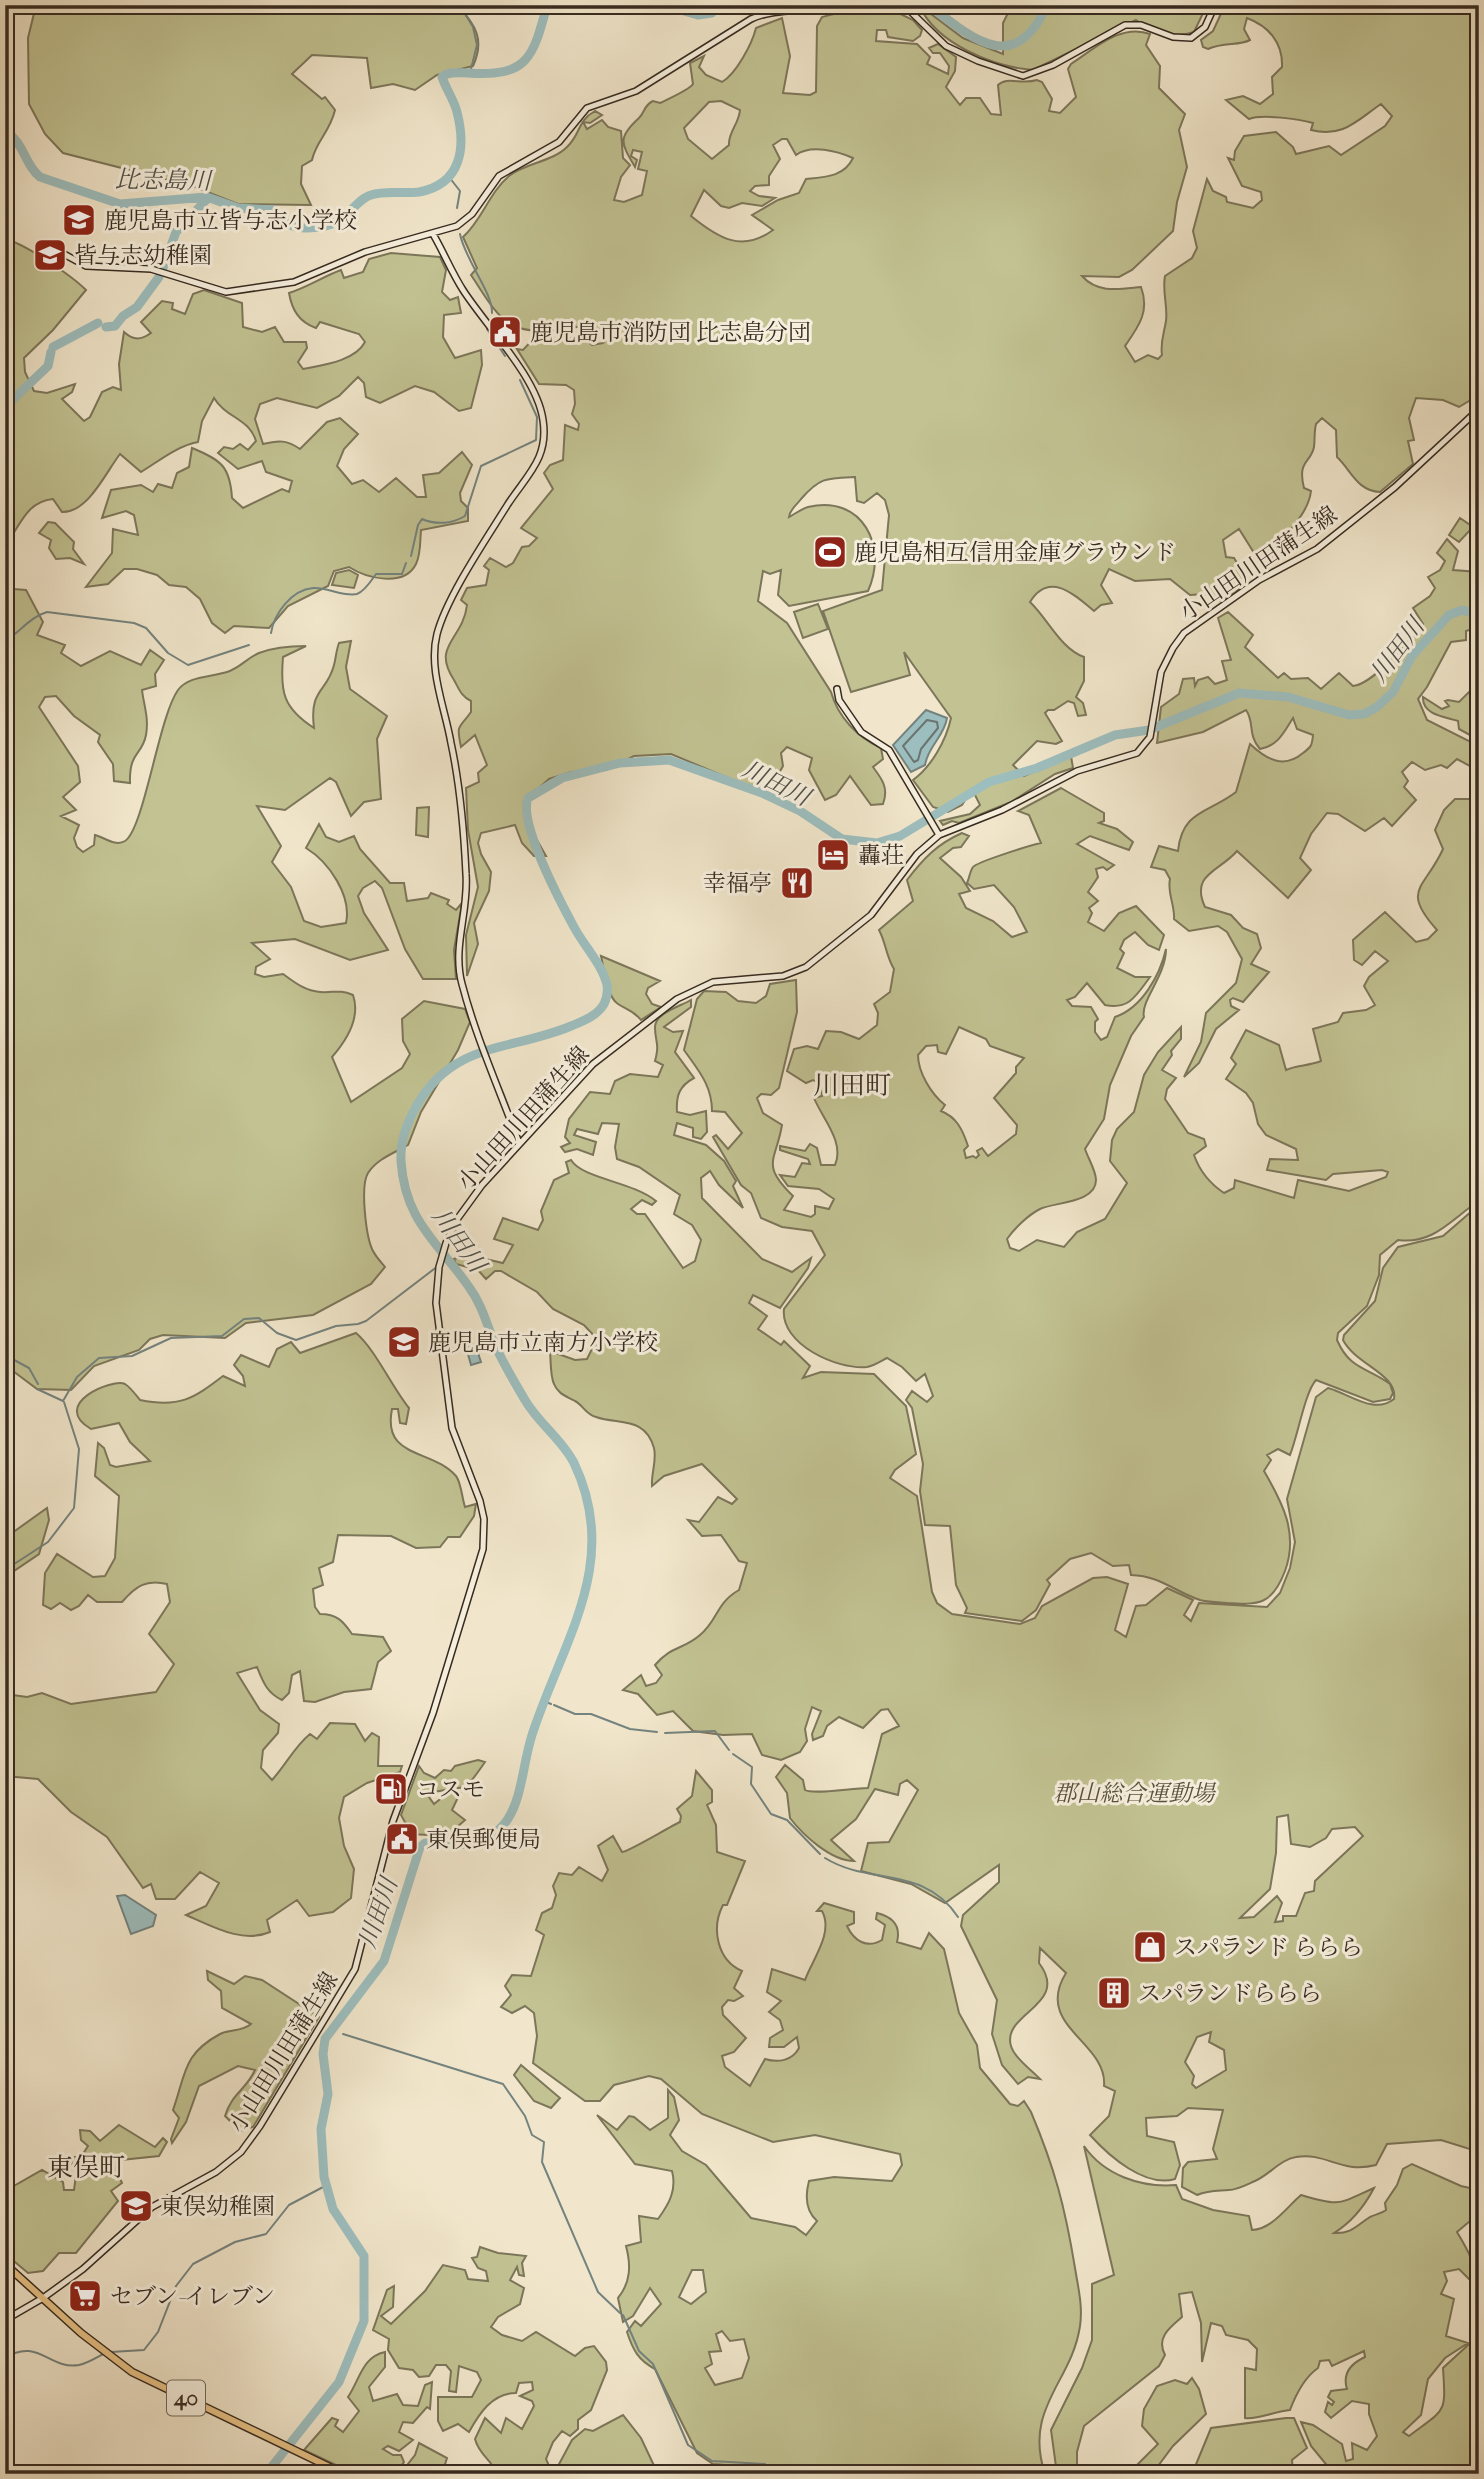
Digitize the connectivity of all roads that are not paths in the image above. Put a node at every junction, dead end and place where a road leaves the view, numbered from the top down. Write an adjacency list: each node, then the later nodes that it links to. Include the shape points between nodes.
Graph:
1 (836, 5): 4 (main road, via 815,11 764,13 636,91 587,108 559,142 499,176 463,223)
2 (900, 5): 3 (main road, via 946,46 1023,76 1053,65 1125,25 1191,38 1205,27)
3 (1215, 5)
4 (433, 234): 5 (main road, via 373,249 294,282 234,292 143,268 86,266); 9 (main road, via 462,289 527,384 543,420 537,466 462,582 435,645 466,869 459,969)
5 (49, 246)
6 (1479, 409): 8 (main road, 小山田川田蒲生線, via 1395,487 1317,549 1259,580 1192,625 1172,648 1161,672 1150,737 1141,750 1067,775 1002,810)
7 (837, 689): 8 (main road, via 839,700 861,732 889,750)
8 (938, 832): 9 (main road, 小山田川田蒲生線, via 871,915 818,958 783,976 713,982 677,999 601,1057)
9 (519, 1143): 11 (main road, 小山田川田蒲生線, via 465,1208 439,1267 436,1303 450,1418 480,1501 481,1566 397,1810 355,1969 241,2152 216,2172 152,2207)
10 (5, 2264): 11 (main road, 40)
11 (43, 2298): 12 (main road, 小山田川田蒲生線); 13 (main road, 40, via 108,2355 143,2378)
12 (5, 2320)
13 (344, 2474)

